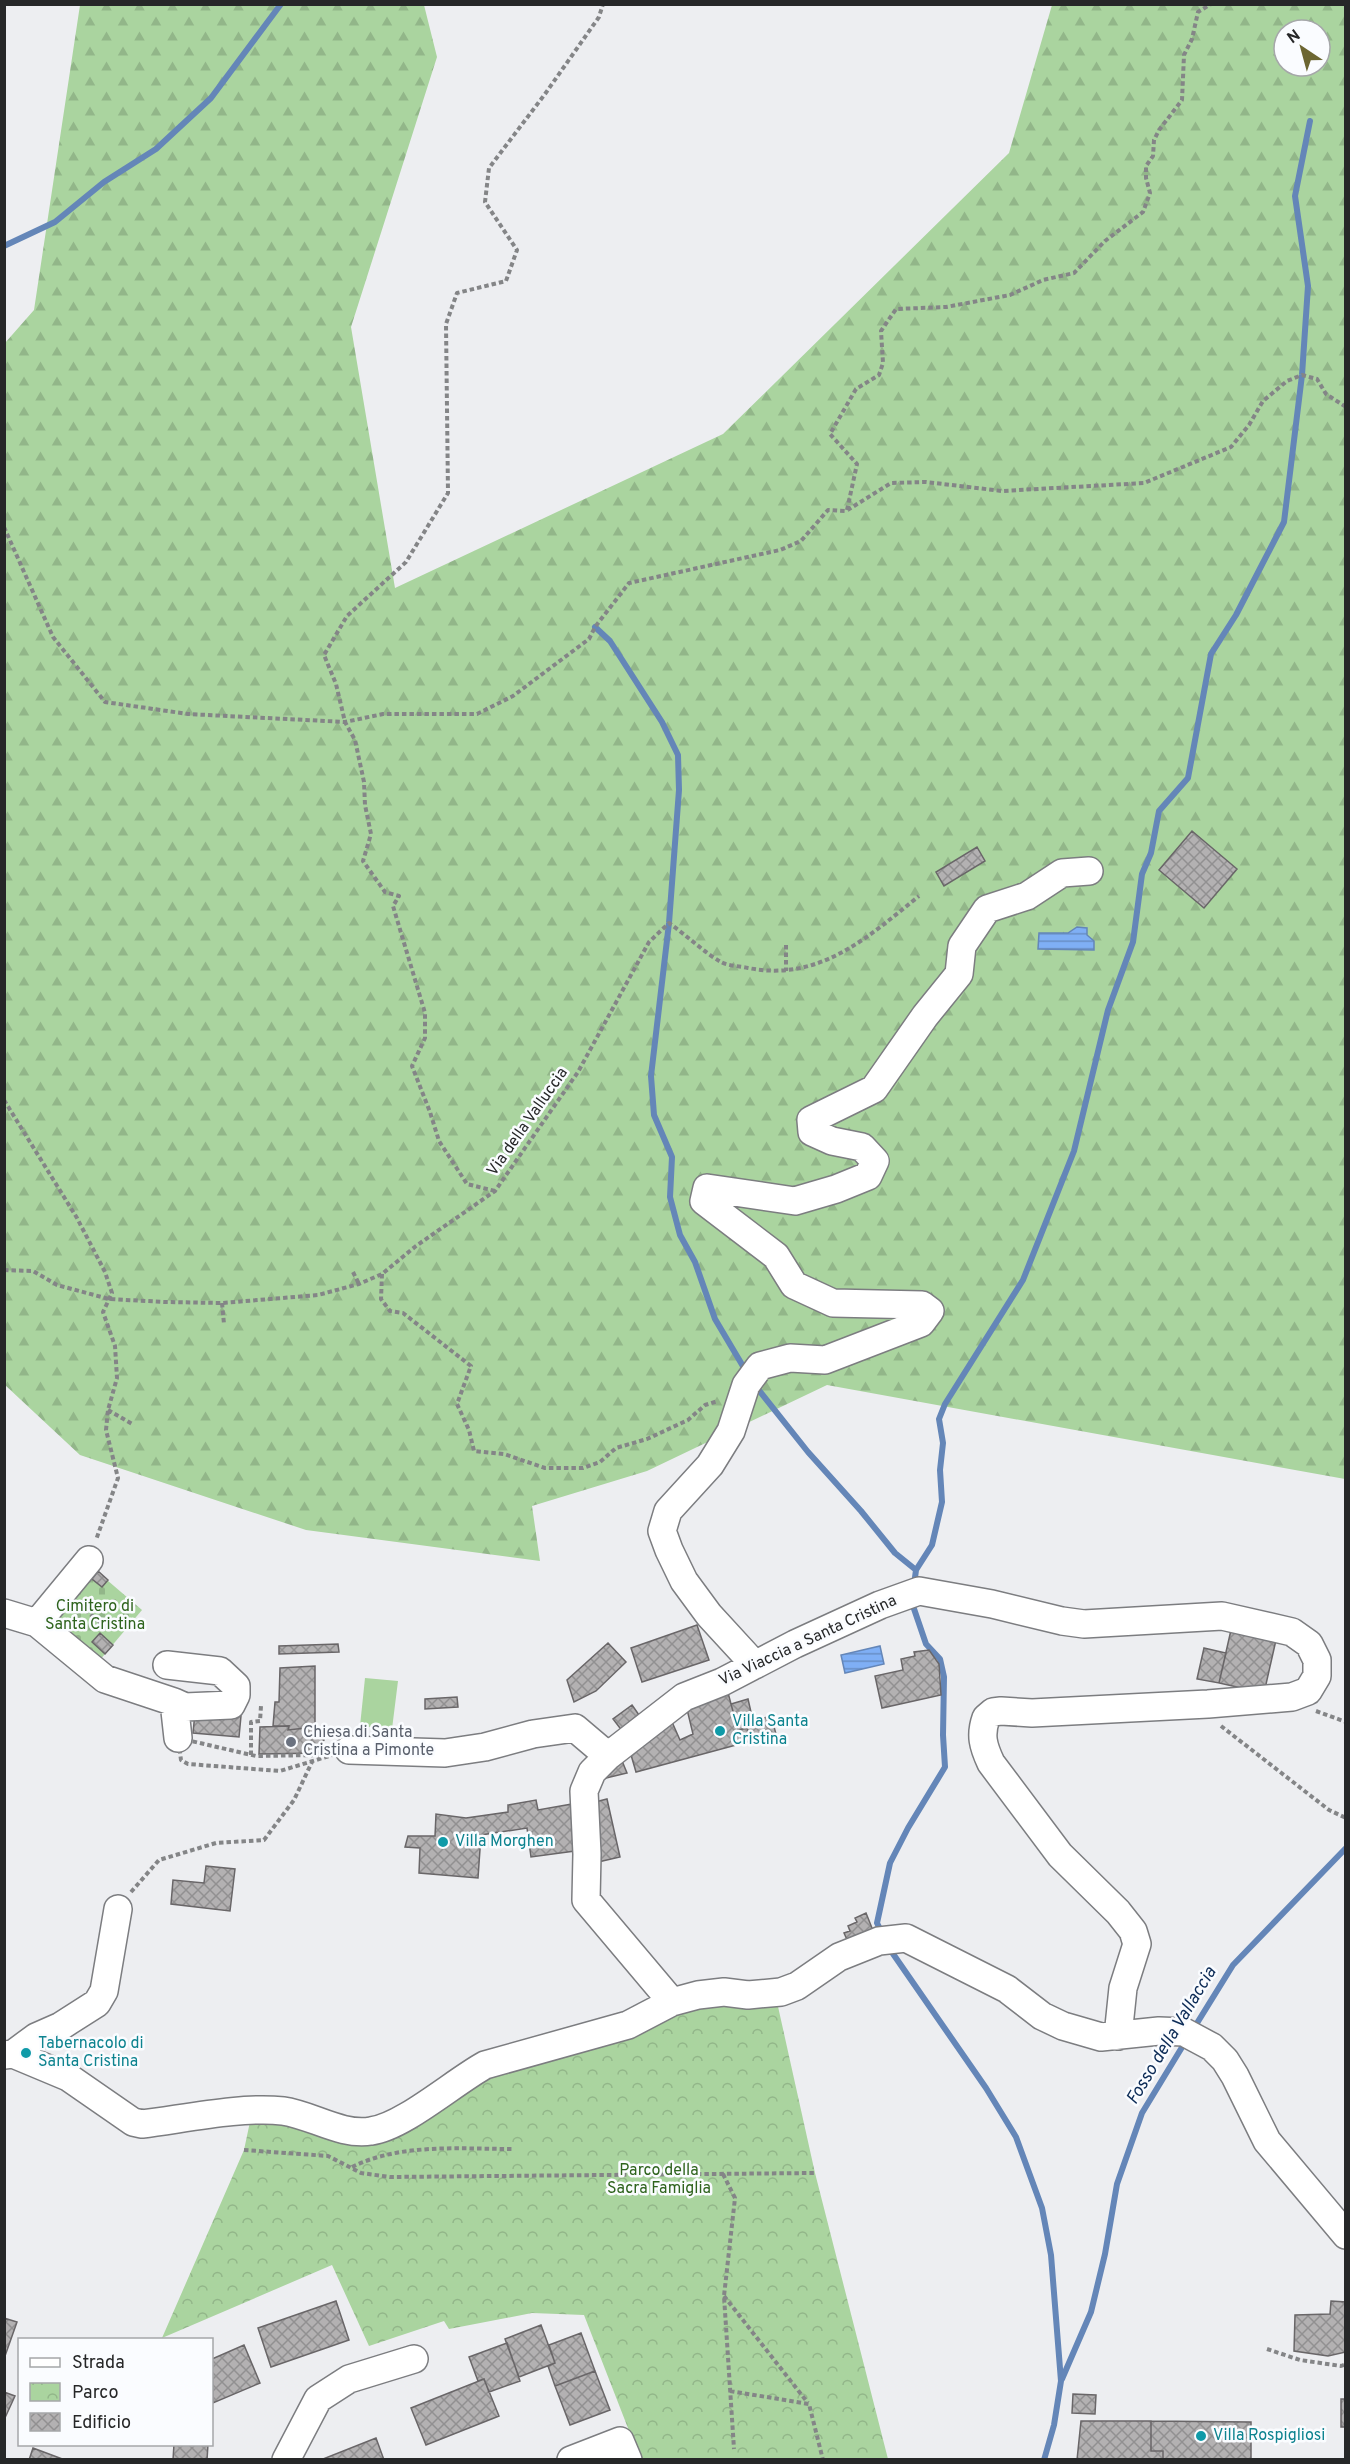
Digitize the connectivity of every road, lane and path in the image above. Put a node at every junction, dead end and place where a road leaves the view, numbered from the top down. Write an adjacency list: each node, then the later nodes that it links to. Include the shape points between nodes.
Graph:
1 (603, 4): 6 (path, via 599,16 552,84 489,168 485,202 517,250 506,280 458,293 446,324 448,493 406,562 347,616 324,656)
2 (1211, 4): 4 (path, via 1198,12 1184,55 1182,100 1154,140 1153,156 1146,166 1150,193 1143,212 1104,241 1074,273 1043,280 1010,295 946,307 896,309 881,331 883,363 879,375 856,389 830,434 856,464)
3 (1346, 407): 4 (path, via 1326,394 1317,379 1302,375 1287,381 1263,401 1231,447 1144,483 1002,490 926,482 891,483)
4 (846, 511): 6 (path, via 828,510 801,541 780,550 629,583 589,639 513,696 477,714 384,714)
5 (4, 526): 6 (path, via 53,637 105,702 189,714)
6 (345, 722): 12 (path, via 355,741 371,834 363,861 386,892 399,896 393,906 425,1013 425,1038 412,1066 439,1141 450,1159 467,1184)
7 (1089, 871): 20 (street, via 1062,873 1027,896 987,909 962,946 959,974 874,1089 811,1120 812,1132 862,1147 875,1161 868,1176 795,1201 707,1188 704,1201 776,1256 794,1285 833,1303 922,1305 930,1311 921,1323 825,1360 789,1358 760,1366)
8 (919, 896): 10 (path, Via della Valluccia, via 864,940 815,966)
9 (786, 945): 10 (path)
10 (786, 971): 12 (path, Via della Valluccia, via 722,963 669,923 650,942 578,1072)
11 (4, 1100): 17 (path, via 77,1218 105,1272 112,1293)
12 (495, 1191): 15 (path, Via della Valluccia)
13 (4, 1270): 17 (path, Via della Valluccia, via 33,1271 57,1286)
14 (353, 1272): 16 (path)
15 (382, 1274): 16 (path, Via della Valluccia); 20 (path, via 381,1299 390,1311 403,1313 471,1366 457,1404 474,1451 504,1454 545,1468 583,1468 600,1462 616,1448 688,1420 705,1405)
16 (359, 1284): 18 (path, Via della Valluccia, via 318,1295)
17 (109, 1299): 18 (path, Via della Valluccia); 21 (path, via 103,1312 115,1347 117,1378)
18 (222, 1303): 19 (path)
19 (224, 1324)
20 (746, 1385): 27 (street, via 731,1431 710,1464 668,1511 662,1531 684,1581)
21 (108, 1410): 22 (path); 23 (path, via 106,1431 118,1478)
22 (134, 1425)
23 (89, 1560): 25 (street)
24 (4, 1613): 25 (street)
25 (37, 1623): 28 (street, via 105,1679)
26 (167, 1665): 28 (street, via 220,1671 236,1686 231,1705 185,1707)
27 (755, 1665): 29 (street, Via Viaccia a Santa Cristina, via 920,1590 1062,1621 1107,1623 1222,1616 1292,1632 1309,1644 1317,1660 1317,1676 1308,1691 1292,1697); 34 (street, Via Viaccia a Santa Cristina, via 684,1696)
28 (174, 1702): 31 (street)
29 (1208, 1704): 35 (path, via 1214,1721 1329,1810); 38 (street, via 993,1712 983,1727 981,1736 991,1762 1041,1832 1133,1931 1137,1944 1123,1988)
30 (261, 1706): 33 (path, via 261,1722 251,1722)
31 (178, 1738): 33 (path); 36 (path, via 181,1760 188,1764 280,1772 313,1762 294,1800 264,1840 216,1843 159,1860)
32 (349, 1750): 33 (path, via 296,1756); 34 (street, via 446,1753 575,1728)
33 (251, 1755)
34 (608, 1756): 37 (street, Via Viaccia a Santa Cristina, via 592,1772 584,1791 586,1900)
35 (1346, 1818)
36 (118, 1909): 39 (street, via 104,1991 97,2003)
37 (672, 2002): 38 (street, via 723,1992 781,1992 797,1986 839,1957 885,1940 906,1938 1007,1989 1042,2016 1063,2026 1101,2037); 39 (street, via 628,2025 485,2066 403,2119 371,2132 348,2130 283,2111 258,2110 142,2124 68,2077)
38 (1118, 2036): 45 (street, via 1159,2031 1191,2035 1212,2047 1235,2076 1267,2141)
39 (9, 2054)
40 (244, 2150): 42 (path, via 327,2156)
41 (513, 2150): 42 (path, via 428,2149 369,2159)
42 (351, 2168): 43 (path, via 390,2177)
43 (723, 2174): 44 (path); 46 (path, via 735,2198)
44 (815, 2174)
45 (1346, 2235)
46 (724, 2296): 50 (path); 51 (path)
47 (1267, 2349): 49 (path, via 1300,2360)
48 (414, 2359): 53 (street, via 349,2379 318,2399)
49 (1344, 2365)
50 (730, 2391): 51 (path); 52 (path)
51 (809, 2404): 56 (path)
52 (734, 2449)
53 (286, 2460)
54 (571, 2460): 55 (street, via 620,2441)
55 (628, 2460)
56 (824, 2460)

